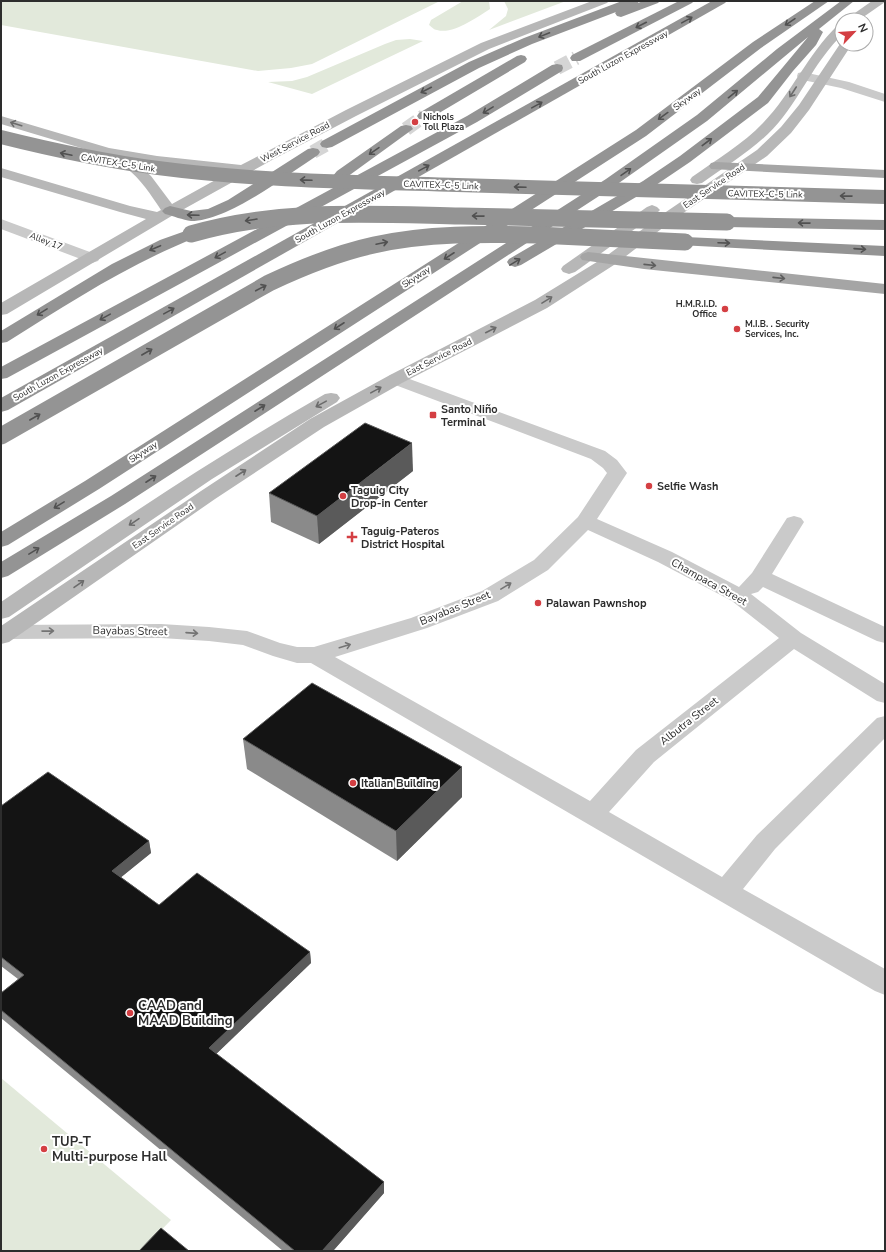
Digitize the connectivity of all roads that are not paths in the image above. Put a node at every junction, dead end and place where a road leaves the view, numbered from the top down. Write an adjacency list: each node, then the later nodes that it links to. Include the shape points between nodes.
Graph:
1 (603, 1): 30 (main road, West Service Road, via 485,46)
2 (633, 1): 24 (highway, one-way to 24, via 528,41 474,65)
3 (654, 1): 20 (highway, via 571,32 502,69)
4 (688, 1): 15 (highway, South Luzon Expressway, one-way to 15)
5 (721, 1): 57 (highway, South Luzon Expressway, one-way to 5)
6 (823, 1): 63 (highway, Skyway, one-way to 63, via 757,45 641,133 92,485)
7 (848, 1): 11 (highway)
8 (880, 1): 10 (main road)
9 (885, 11): 12 (main road)
10 (863, 12)
11 (824, 18): 53 (highway, one-way to 11, via 657,151 737,90); 53 (highway, one-way to 11, via 448,301 648,184 685,159 763,100 812,42)
12 (874, 19)
13 (834, 35): 17 (main road, East Service Road)
14 (841, 52): 18 (main road, East Service Road)
15 (576, 58)
16 (557, 68): 39 (highway, one-way to 39, via 472,119)
17 (803, 76): 18 (street); 28 (main road, East Service Road, one-way to 28, via 767,126)
18 (822, 80): 19 (street); 27 (main road, East Service Road, via 786,130)
19 (885, 98)
20 (424, 116)
21 (1, 120): 25 (main road, one-way to 21)
22 (406, 128): 39 (highway, one-way to 39, via 342,174)
23 (1, 138): 37 (highway, CAVITEX–C-5 Link, one-way to 23, bridge, via 618,191 238,177 120,164)
24 (327, 144)
25 (107, 152): 30 (main road); 36 (main road, via 132,166 146,179)
26 (313, 152): 43 (highway, one-way to 43, via 233,203 212,213 191,216)
27 (762, 153): 29 (main road, East Service Road); 32 (main road, via 782,159)
28 (716, 166): 29 (main road); 48 (main road, East Service Road)
29 (743, 167): 32 (main road); 50 (main road, East Service Road, via 668,217)
30 (244, 170): 43 (main road, West Service Road)
31 (1, 172): 35 (main road)
32 (862, 172): 33 (main road)
33 (885, 174)
34 (127, 179): 40 (highway, CAVITEX–C-5 Link, via 176,185 301,193)
35 (31, 182): 38 (main road); 46 (main road)
36 (156, 194): 38 (main road, via 129,200); 43 (main road)
37 (885, 197)
38 (98, 200): 43 (main road, via 125,209)
39 (315, 203): 55 (highway, one-way to 55)
40 (706, 207)
41 (759, 208): 42 (highway, CAVITEX–C-5 Link)
42 (885, 211)
43 (164, 214): 46 (main road, West Service Road)
44 (1, 224): 49 (street, Alley 17)
45 (885, 225): 54 (highway, one-way to 54, bridge, via 351,213 318,213 254,219 204,230 152,249 96,279)
46 (143, 227): 49 (main road, West Service Road)
47 (885, 251): 60 (highway, one-way to 47, bridge, via 301,267 347,251 404,239 466,234)
48 (588, 257): 50 (main road); 58 (main road, East Service Road, one-way to 58, via 522,299)
49 (92, 258): 52 (main road, West Service Road)
50 (611, 260): 51 (main road, one-way to 51); 56 (main road, East Service Road, one-way to 50, via 541,304)
51 (885, 289)
52 (1, 310)
53 (393, 322): 64 (highway, one-way to 53, via 118,500)
54 (1, 338)
55 (1, 374)
56 (396, 379): 59 (main road, East Service Road, one-way to 56); 61 (street, Bayabas Street, via 598,455 610,464 617,473)
57 (1, 406)
58 (299, 416): 59 (main road); 67 (main road, East Service Road, one-way to 67, via 190,485)
59 (317, 423): 68 (main road, East Service Road, one-way to 59)
60 (1, 436)
61 (585, 521): 66 (street, Champaca Street, via 665,557); 71 (street, Bayabas Street, one-way to 61, via 419,623 490,596 541,565)
62 (794, 522): 65 (street)
63 (1, 540)
64 (1, 571)
65 (760, 577): 66 (street); 69 (street)
66 (740, 596): 70 (street, Champaca Street)
67 (1, 612)
68 (5, 635): 71 (street, Bayabas Street, one-way to 71, via 76,631 209,634 247,638 273,649 297,655)
69 (885, 636)
70 (794, 638): 72 (street, Champaca Street); 74 (street, Albutra Street, via 645,756)
71 (315, 655): 74 (street)
72 (885, 695)
73 (885, 724): 75 (street, via 766,842)
74 (593, 814): 75 (street)
75 (726, 891): 76 (street)
76 (885, 983)

